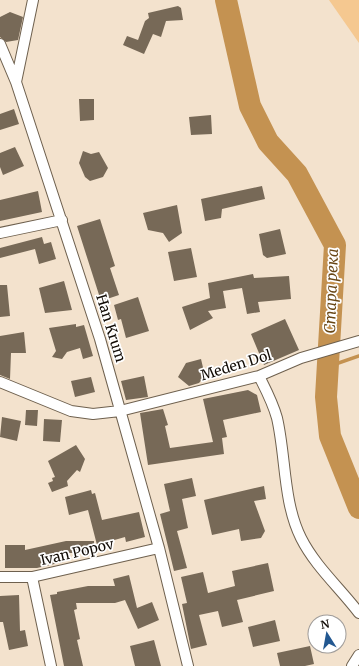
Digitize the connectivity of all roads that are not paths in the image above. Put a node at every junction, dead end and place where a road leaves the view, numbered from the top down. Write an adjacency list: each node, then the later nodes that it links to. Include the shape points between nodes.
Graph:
1 (33, 0): 3 (street)
2 (0, 44): 3 (street, Han Krum)
3 (16, 82): 4 (street, Han Krum)
4 (62, 220): 5 (street); 9 (street, Han Krum)
5 (0, 233)
6 (359, 341): 7 (street, Meden Dol, via 301,358)
7 (259, 376): 9 (street, Meden Dol); 13 (street, via 272,402 277,420 292,515 301,538 312,557)
8 (0, 382): 9 (street, Meden Dol, via 71,411 93,414)
9 (120, 411): 10 (street, Han Krum)
10 (159, 548): 11 (street, Ivan Popov); 16 (street, Han Krum)
11 (32, 576): 12 (street, Ivan Popov); 15 (street)
12 (0, 578)
13 (359, 613)
14 (359, 655): 17 (street)
15 (51, 666)
16 (188, 666)
17 (352, 666)

